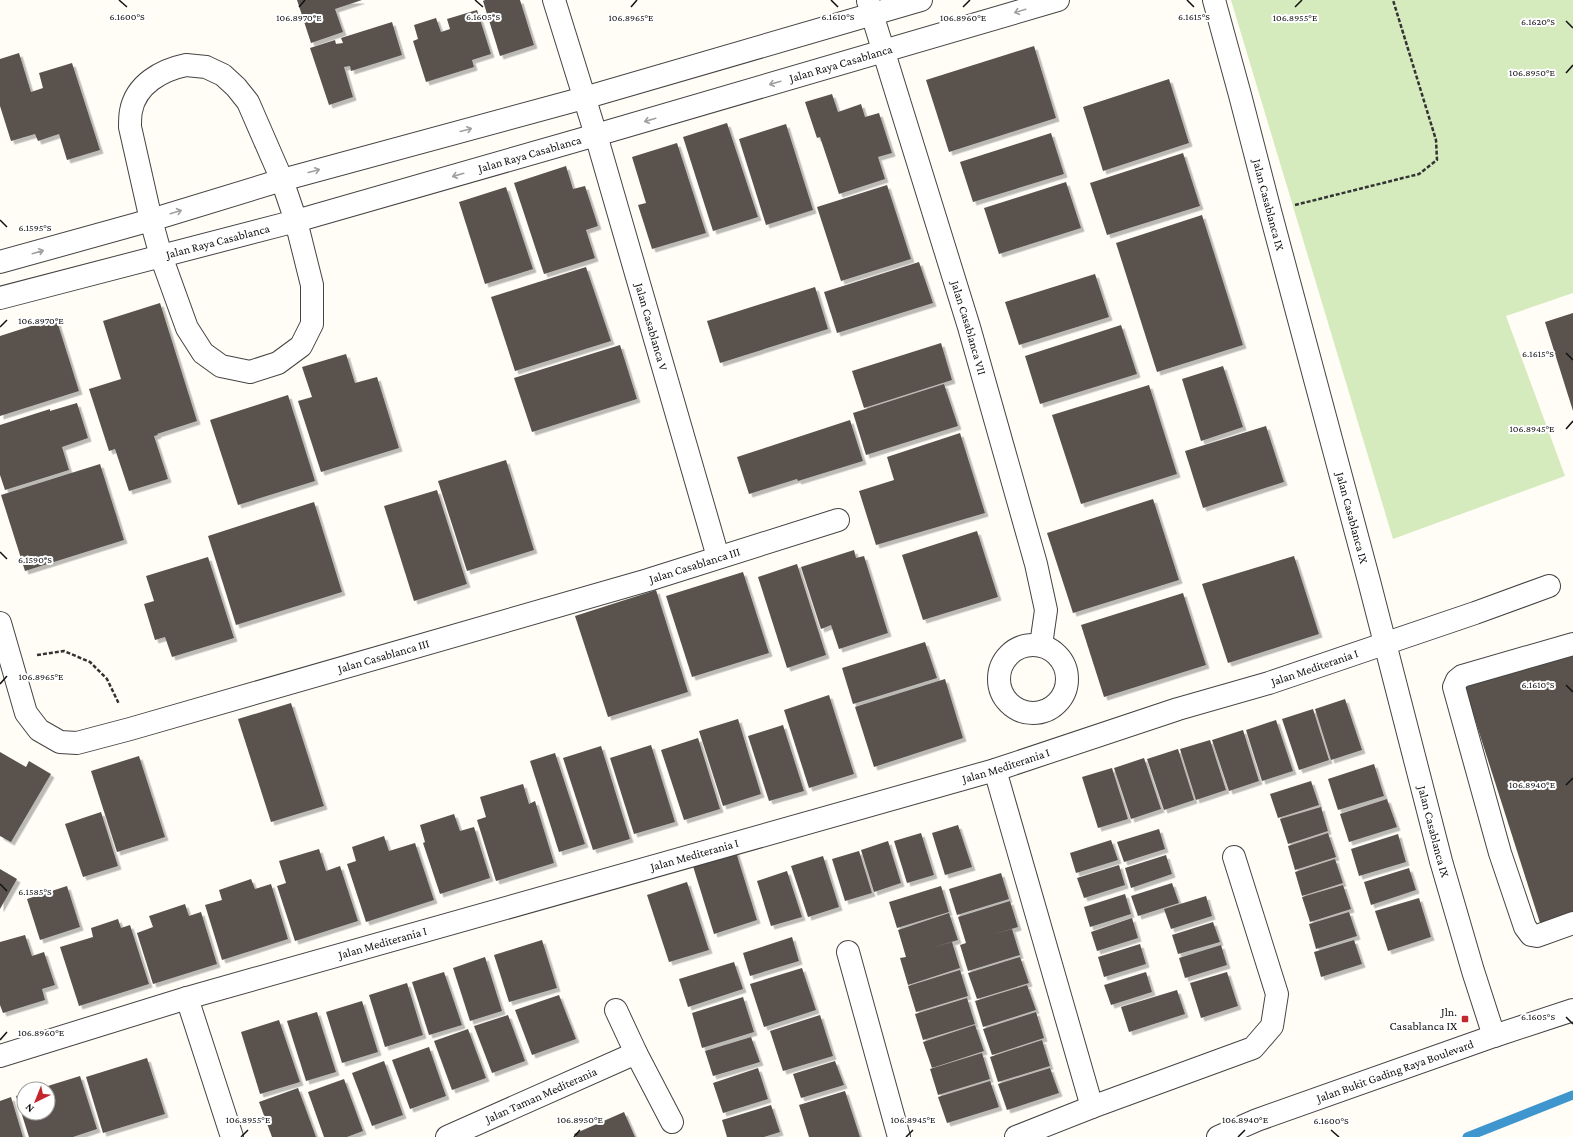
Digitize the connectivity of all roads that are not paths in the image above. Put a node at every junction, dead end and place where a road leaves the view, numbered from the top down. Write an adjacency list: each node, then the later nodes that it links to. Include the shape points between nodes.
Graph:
1 (554, 0): 7 (street, Jalan Casablanca V)
2 (921, 0): 5 (street)
3 (1058, 0): 6 (street, Jalan Raya Casablanca, one-way to 6)
4 (1214, 0): 19 (street, Jalan Casablanca IX)
5 (870, 7): 6 (street, Jalan Casablanca VII); 7 (street)
6 (884, 52): 8 (street, Jalan Raya Casablanca, one-way to 8); 21 (street, Jalan Casablanca VII, via 969,327 1036,564 1046,610)
7 (584, 98): 8 (street, Jalan Casablanca V); 9 (street, one-way to 7)
8 (596, 135): 11 (street, Jalan Raya Casablanca, one-way to 11); 16 (street, Jalan Casablanca V)
9 (282, 180): 10 (street, one-way to 9); 10 (street, via 248,102 236,87 223,75 206,67 186,65 174,68 160,74 144,86 130,111 130,127); 11 (street)
10 (150, 220): 12 (street); 13 (street, one-way to 10)
11 (296, 221): 12 (street, Jalan Raya Casablanca); 12 (street, via 312,285 312,324 301,346 278,364 250,372 221,366 203,353 187,328)
12 (161, 256): 14 (street, Jalan Raya Casablanca)
13 (0, 262)
14 (0, 298)
15 (838, 520): 16 (street, Jalan Casablanca III)
16 (718, 557): 18 (street, Jalan Casablanca III, via 648,580 77,743 60,742 39,730 26,713)
17 (1549, 586): 19 (street, Jalan Mediterania I)
18 (0, 623)
19 (1386, 644): 22 (street, Jalan Mediterania I); 29 (street, Jalan Casablanca IX, via 1441,861)
20 (1573, 644): 24 (street, via 1462,676 1454,688 1500,853 1526,927 1531,935 1538,936)
21 (1041, 645)
22 (995, 770): 26 (street, Jalan Mediterania I); 32 (street)
23 (1234, 856): 32 (street, via 1277,994 1272,1026 1253,1048)
24 (1573, 923)
25 (848, 952): 36 (street)
26 (187, 998): 31 (street, Jalan Mediterania I); 34 (street)
27 (616, 1010): 30 (street)
28 (1573, 1010): 29 (street, Jalan Bukit Gading Raya Boulevard)
29 (1494, 1036): 38 (street, Jalan Bukit Gading Raya Boulevard, via 1257,1120)
30 (636, 1053): 33 (street); 35 (street, Jalan Taman Mediterania)
31 (0, 1056)
32 (1092, 1107): 37 (street)
33 (672, 1122)
34 (232, 1137)
35 (447, 1137)
36 (899, 1137)
37 (1016, 1137)
38 (1218, 1137)

